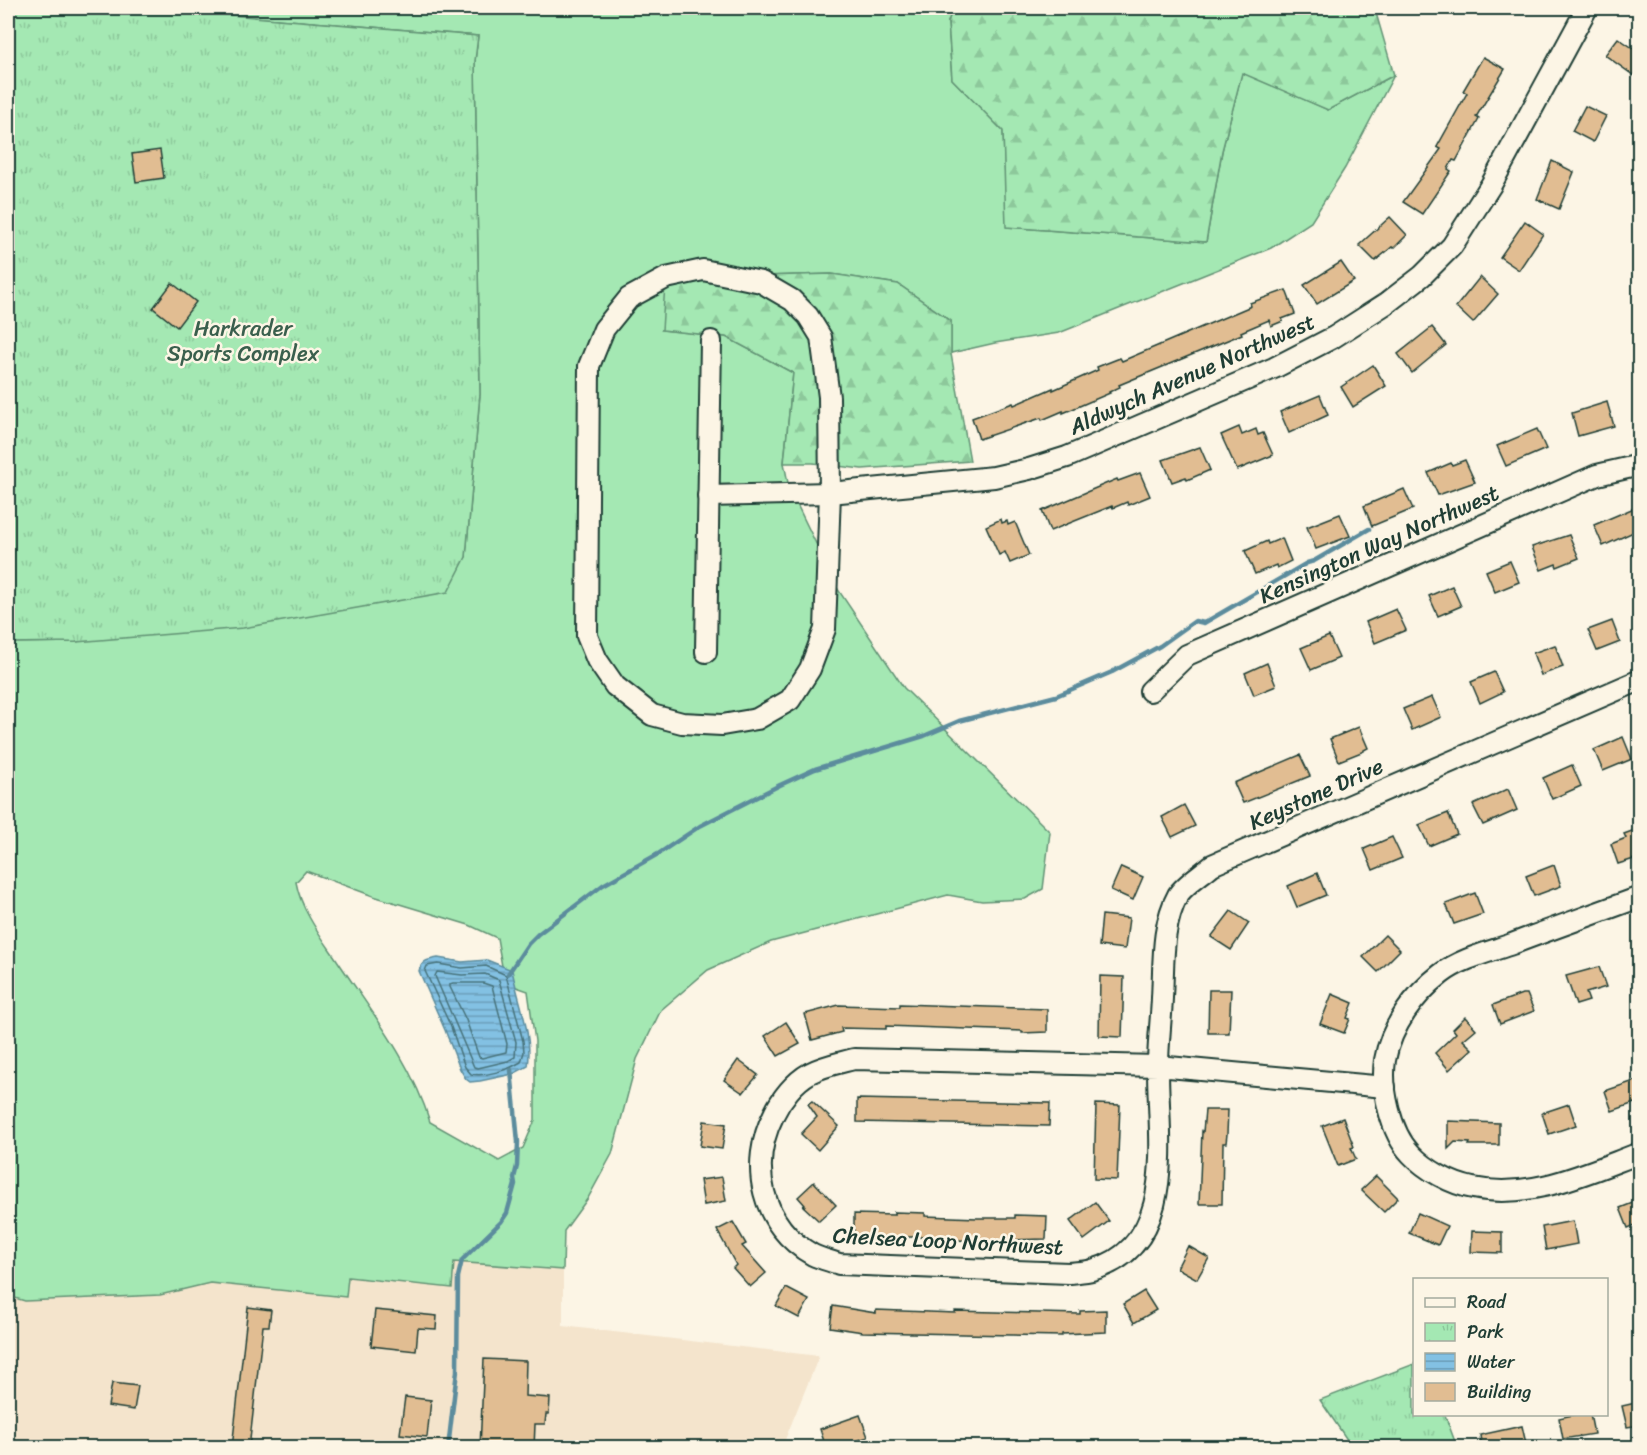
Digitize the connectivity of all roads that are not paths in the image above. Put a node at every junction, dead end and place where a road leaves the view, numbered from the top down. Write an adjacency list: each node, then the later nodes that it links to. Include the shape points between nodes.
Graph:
1 (1587, 8): 4 (street, Aldwych Avenue Northwest, via 1491,185 1452,246 1422,276 1378,309 1274,368 1067,457 994,477)
2 (711, 341): 5 (street)
3 (1640, 465): 8 (street, Kensington Way Northwest, via 1597,475 1187,655)
4 (830, 493): 4 (street, via 825,629 810,669 790,700 757,719 722,725 682,723 652,715 615,686 597,660 587,636 589,366 604,329 629,298 666,278 703,270 762,282 792,300 821,337 829,398); 5 (street, Aldwych Avenue Northwest)
5 (708, 496): 6 (street)
6 (706, 652)
7 (1640, 680): 10 (street, Keystone Drive, via 1212,865 1180,892 1168,916)
8 (1150, 691)
9 (1640, 897): 11 (street, via 1442,973 1417,996 1396,1027 1385,1060)
10 (1158, 1066): 10 (street, Chelsea Loop Northwest, via 854,1059 826,1066 808,1074 779,1104 762,1145 763,1190 780,1227 795,1243 814,1256 839,1264 1069,1273 1092,1270 1116,1259 1136,1242 1158,1191); 11 (street)
11 (1385, 1087): 12 (street, via 1391,1121 1410,1153 1440,1176 1472,1188 1506,1192 1548,1187)
12 (1640, 1153)

